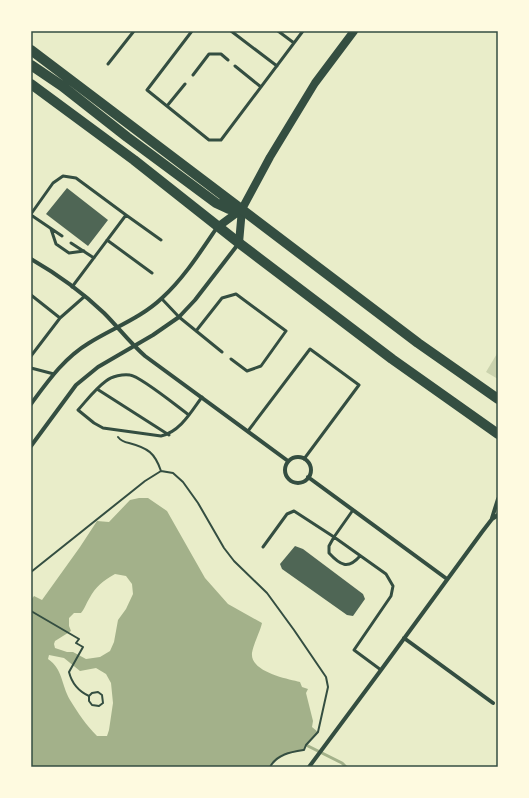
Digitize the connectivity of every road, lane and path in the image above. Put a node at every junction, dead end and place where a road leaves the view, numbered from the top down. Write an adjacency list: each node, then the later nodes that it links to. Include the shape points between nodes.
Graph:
1 (134, 31): 10 (lane)
2 (192, 31): 18 (lane, via 147,90)
3 (231, 31): 13 (lane)
4 (278, 31): 7 (lane)
5 (303, 31): 7 (lane)
6 (354, 31): 19 (main road, via 315,83)
7 (294, 43): 13 (lane)
8 (31, 50): 19 (main road)
9 (228, 60): 14 (lane, via 221,54 209,54)
10 (108, 64)
11 (31, 65): 19 (main road, via 216,203 229,209)
12 (235, 66): 17 (lane)
13 (277, 66): 17 (lane)
14 (193, 75)
15 (31, 84): 22 (main road)
16 (185, 84): 18 (lane)
17 (261, 87): 18 (lane, via 221,140 209,140)
18 (167, 106)
19 (242, 209): 22 (main road); 28 (main road); 49 (main road, via 418,343)
20 (31, 215): 21 (lane, via 53,183 63,176 76,178); 23 (lane)
21 (126, 215): 25 (lane); 26 (lane)
22 (219, 226): 28 (main road); 36 (street)
23 (51, 229): 24 (lane); 29 (lane, via 56,244 69,253)
24 (62, 236)
25 (107, 240): 30 (lane); 32 (lane)
26 (161, 240)
27 (71, 243): 29 (lane)
28 (239, 243): 37 (street); 54 (main road, via 392,359)
29 (84, 251): 30 (lane)
30 (94, 258): 33 (lane)
31 (31, 259): 33 (street)
32 (152, 273)
33 (72, 287): 35 (street)
34 (31, 295): 38 (lane)
35 (85, 296): 38 (lane); 39 (street)
36 (162, 299): 37 (lane); 39 (street)
37 (179, 317): 40 (lane); 41 (street)
38 (60, 318): 43 (lane)
39 (117, 327): 41 (street); 46 (street, via 72,355)
40 (196, 331): 42 (lane); 44 (lane, via 222,298 236,294 286,331 261,366 248,371)
41 (134, 346): 48 (street); 56 (street, via 98,367 76,385)
42 (222, 352)
43 (31, 356)
44 (231, 359)
45 (31, 368): 46 (lane)
46 (54, 374): 50 (street)
47 (97, 389): 51 (lane, via 108,380 131,374); 52 (lane, via 78,410 103,428); 55 (lane)
48 (202, 397): 51 (lane); 53 (street)
49 (498, 399)
50 (31, 404)
51 (189, 415): 55 (lane)
52 (118, 430): 55 (lane); 59 (path, via 120,440 152,452)
53 (248, 431): 57 (lane, via 310,349 359,386); 58 (street)
54 (498, 434)
55 (169, 435)
56 (31, 446)
57 (304, 459): 58 (street, via 296,457); 60 (street, via 310,465)
58 (288, 461): 60 (street, via 285,469 290,480 298,483)
59 (161, 471): 68 (path); 75 (path, via 173,473 183,482 224,548 267,593 326,677 328,687 318,732 304,750 281,755)
60 (308, 477): 62 (street)
61 (498, 499): 64 (street)
62 (353, 510): 65 (lane); 69 (street)
63 (498, 515): 64 (street)
64 (492, 519): 69 (street)
65 (334, 537): 66 (lane, via 294,511 287,514); 67 (lane); 67 (lane, via 328,546 329,553 337,562 347,565 355,563)
66 (263, 547)
67 (360, 556): 72 (lane, via 386,574 393,586 391,596 354,650)
68 (31, 572)
69 (446, 579): 71 (street)
70 (31, 611): 73 (path, via 79,639 76,643 83,646 69,672 78,690)
71 (404, 638): 72 (street); 74 (street)
72 (381, 670): 76 (street)
73 (89, 696): 73 (path, via 94,706 103,703 102,695 98,692)
74 (493, 703)
75 (270, 767)
76 (309, 767)

